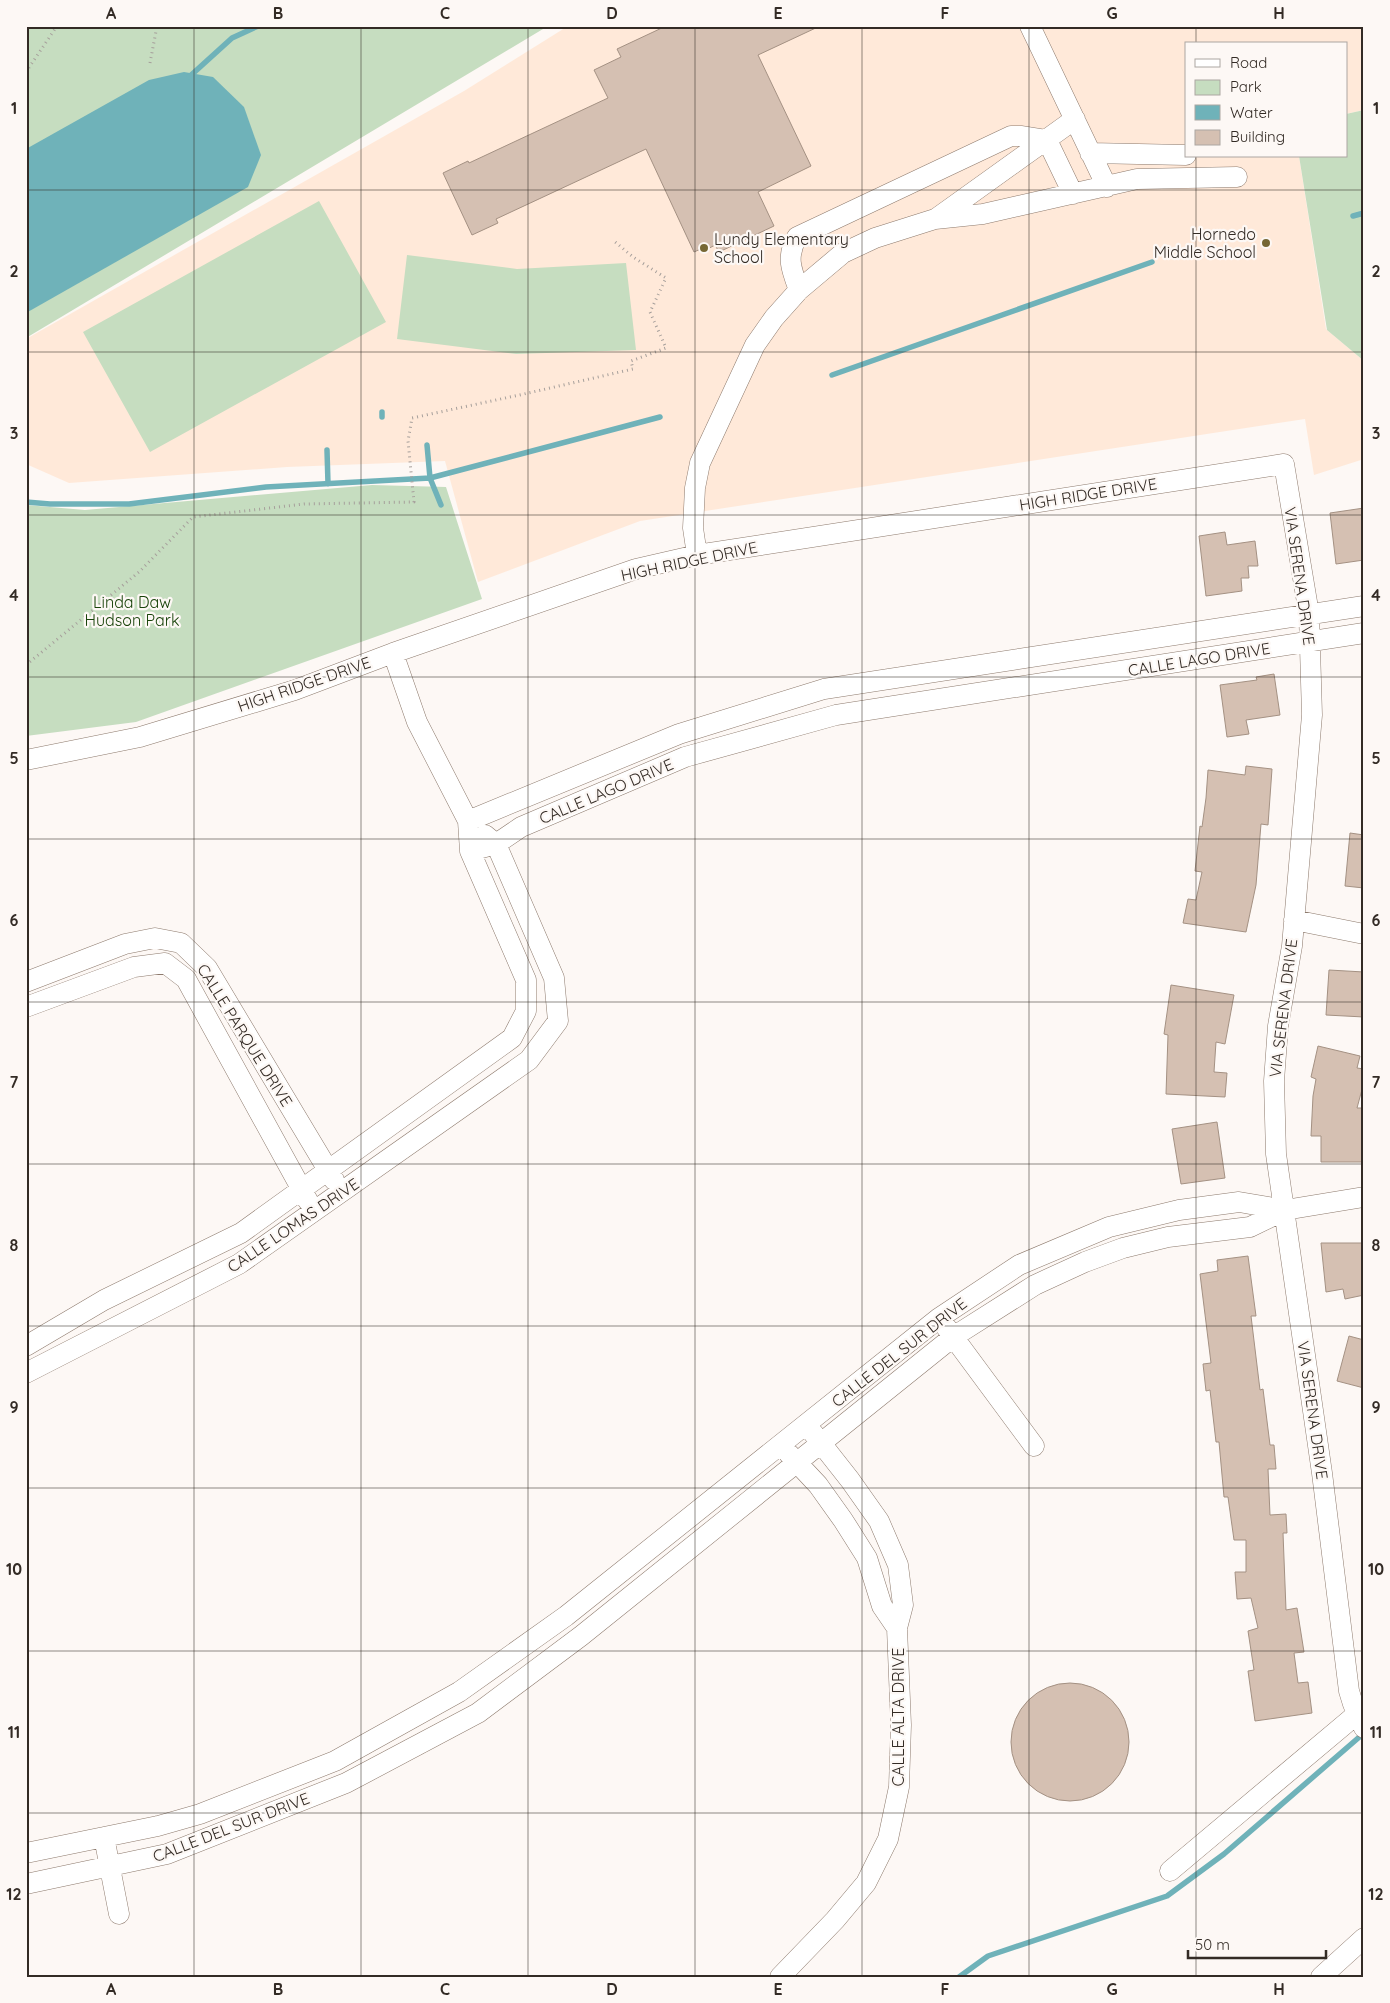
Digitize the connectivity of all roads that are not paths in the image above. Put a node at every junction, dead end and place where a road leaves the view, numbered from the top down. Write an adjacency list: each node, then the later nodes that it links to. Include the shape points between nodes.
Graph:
1 (1030, 26): 2 (street)
2 (1074, 119): 3 (street); 4 (street)
3 (1047, 140): 8 (street); 9 (street); 10 (street, via 1011,136 797,237 790,249 791,268)
4 (1090, 153): 5 (street); 7 (street)
5 (1185, 154)
6 (1237, 177): 7 (street, via 1137,179)
7 (1107, 187): 8 (street)
8 (1073, 194): 9 (street, via 983,214)
9 (935, 220): 10 (street, via 875,238 844,253)
10 (798, 290): 12 (street, via 756,345 700,463 693,528)
11 (1284, 464): 12 (street, HIGH RIDGE DRIVE); 14 (street, VIA SERENA DRIVE)
12 (697, 555): 17 (street, HIGH RIDGE DRIVE, via 636,569)
13 (1364, 606): 14 (street, CALLE LAGO DRIVE)
14 (1309, 614): 16 (street, VIA SERENA DRIVE); 18 (street, CALLE LAGO DRIVE)
15 (1364, 633): 16 (street, CALLE LAGO DRIVE)
16 (1311, 641): 19 (street, CALLE LAGO DRIVE); 26 (street, VIA SERENA DRIVE, via 1312,715)
17 (393, 653): 22 (street, HIGH RIDGE DRIVE, via 295,690 140,737); 23 (street, CALLE LOMAS DRIVE, via 417,722)
18 (1032, 657): 19 (street); 20 (street, CALLE LAGO DRIVE, via 824,689)
19 (1035, 684): 21 (street, CALLE LAGO DRIVE, via 836,715)
20 (740, 715): 21 (street); 23 (street, CALLE LAGO DRIVE, via 679,734)
21 (747, 740): 24 (street, CALLE LAGO DRIVE, via 685,757 521,827)
22 (26, 760)
23 (468, 821): 24 (street, CALLE LOMAS DRIVE); 25 (street, CALLE LOMAS DRIVE)
24 (496, 844): 25 (street, CALLE LAGO DRIVE); 33 (street, CALLE LOMAS DRIVE, via 554,978)
25 (470, 851): 32 (street, CALLE LOMAS DRIVE, via 526,980)
26 (1294, 920): 27 (street); 40 (street, VIA SERENA DRIVE, via 1278,1026 1274,1081 1276,1154)
27 (1364, 934)
28 (168, 941): 29 (street); 30 (street, CALLE PARQUE DRIVE, via 155,938 125,944); 36 (street, CALLE PARQUE DRIVE, via 181,943 207,968)
29 (165, 963): 31 (street, via 134,967); 37 (street, CALLE PARQUE DRIVE, via 186,979)
30 (26, 982)
31 (26, 1007)
32 (526, 1011): 33 (street); 34 (street, CALLE LOMAS DRIVE, via 512,1038)
33 (558, 1021): 35 (street, CALLE LOMAS DRIVE, via 529,1060)
34 (453, 1080): 35 (street); 36 (street, CALLE LOMAS DRIVE)
35 (470, 1102): 38 (street, CALLE LOMAS DRIVE)
36 (328, 1170): 37 (street, CALLE LOMAS DRIVE); 38 (street, CALLE PARQUE DRIVE)
37 (302, 1189): 41 (street, CALLE PARQUE DRIVE); 44 (street, CALLE LOMAS DRIVE, via 241,1233 104,1300)
38 (342, 1192): 41 (street, CALLE LOMAS DRIVE)
39 (1364, 1197): 40 (street, CALLE DEL SUR DRIVE)
40 (1285, 1210): 42 (street, CALLE DEL SUR DRIVE, via 1239,1202 1179,1210 1109,1227 1019,1265); 43 (street, CALLE DEL SUR DRIVE, via 1250,1227 1168,1237 1085,1262 1035,1285); 56 (street, VIA SERENA DRIVE, via 1349,1691)
41 (314, 1211): 45 (street, CALLE LOMAS DRIVE, via 239,1264)
42 (939, 1318): 43 (street); 46 (street, CALLE DEL SUR DRIVE)
43 (953, 1337): 47 (street, CALLE DEL SUR DRIVE); 49 (street)
44 (26, 1346)
45 (26, 1373)
46 (806, 1425): 47 (street, CALLE ALTA DRIVE); 48 (street, CALLE DEL SUR DRIVE)
47 (822, 1444): 50 (street, CALLE DEL SUR DRIVE); 51 (street, CALLE ALTA DRIVE, via 880,1521)
48 (780, 1445): 50 (street, CALLE ALTA DRIVE); 53 (street, CALLE DEL SUR DRIVE)
49 (1034, 1446)
50 (798, 1463): 52 (street, CALLE ALTA DRIVE, via 844,1520 868,1558); 55 (street, CALLE DEL SUR DRIVE)
51 (898, 1565): 52 (street); 54 (street, CALLE ALTA DRIVE, via 903,1605)
52 (872, 1573): 54 (street, CALLE ALTA DRIVE, via 882,1606)
53 (566, 1616): 55 (street); 57 (street, CALLE DEL SUR DRIVE, via 459,1692)
54 (897, 1628): 66 (street, CALLE ALTA DRIVE, via 901,1725 899,1787 888,1839 866,1883)
55 (581, 1636): 58 (street, CALLE DEL SUR DRIVE, via 478,1714)
56 (1358, 1715): 62 (street)
57 (335, 1762): 58 (street); 59 (street, CALLE DEL SUR DRIVE, via 200,1814)
58 (346, 1783): 61 (street, CALLE DEL SUR DRIVE, via 168,1854)
59 (104, 1837): 60 (street, CALLE DEL SUR DRIVE); 61 (street)
60 (26, 1853)
61 (109, 1867): 63 (street, CALLE DEL SUR DRIVE); 64 (street)
62 (1170, 1871)
63 (26, 1884)
64 (119, 1914)
65 (1364, 1938): 67 (street)
66 (780, 1977)
67 (1321, 1977)

